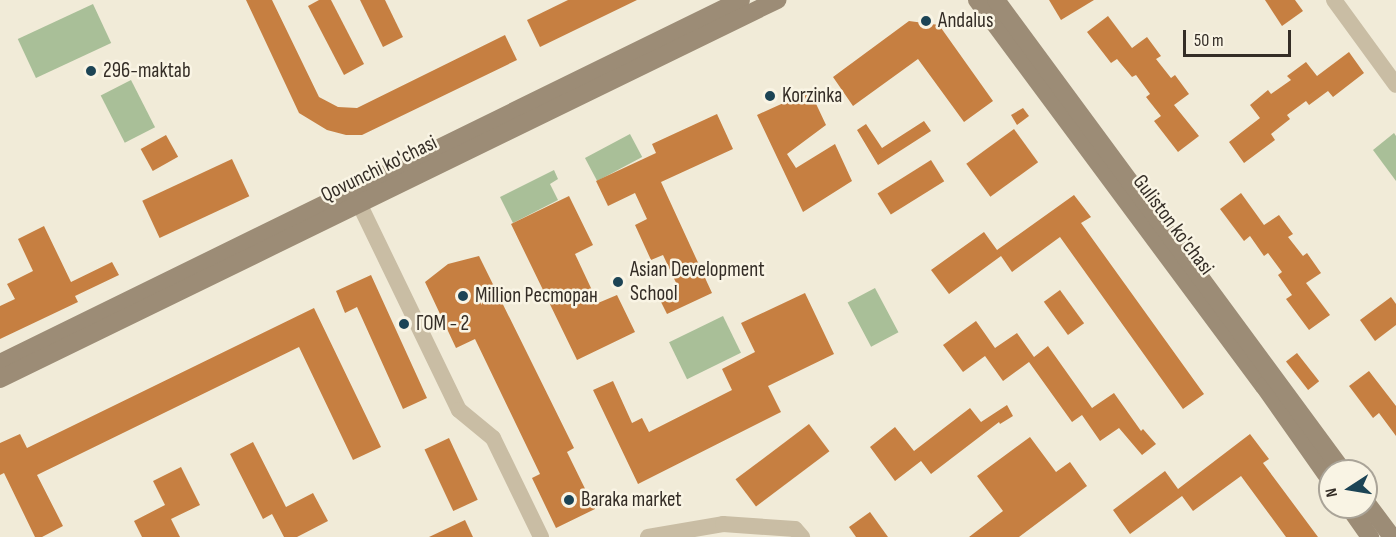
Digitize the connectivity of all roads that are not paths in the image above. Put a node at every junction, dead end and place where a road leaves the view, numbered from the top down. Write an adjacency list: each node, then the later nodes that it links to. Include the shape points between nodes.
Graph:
1 (741, 0): 7 (street, Qovunchi ko'chasi)
2 (777, 0): 7 (street, Qovunchi ko'chasi)
3 (977, 0): 11 (street, Guliston ko'chasi)
4 (996, 0): 10 (street, Guliston ko'chasi)
5 (1334, 0): 6 (street)
6 (1396, 85)
7 (356, 197): 8 (street, Qovunchi ko'chasi); 9 (street, Qovunchi ko'chasi); 14 (street, via 459,410 493,438)
8 (0, 363)
9 (0, 378)
10 (1334, 459)
11 (1318, 463)
12 (1378, 518): 18 (street)
13 (1357, 519): 17 (street)
14 (541, 537)
15 (648, 537): 16 (street, via 723,524 795,529)
16 (802, 537)
17 (1370, 537)
18 (1392, 537)

